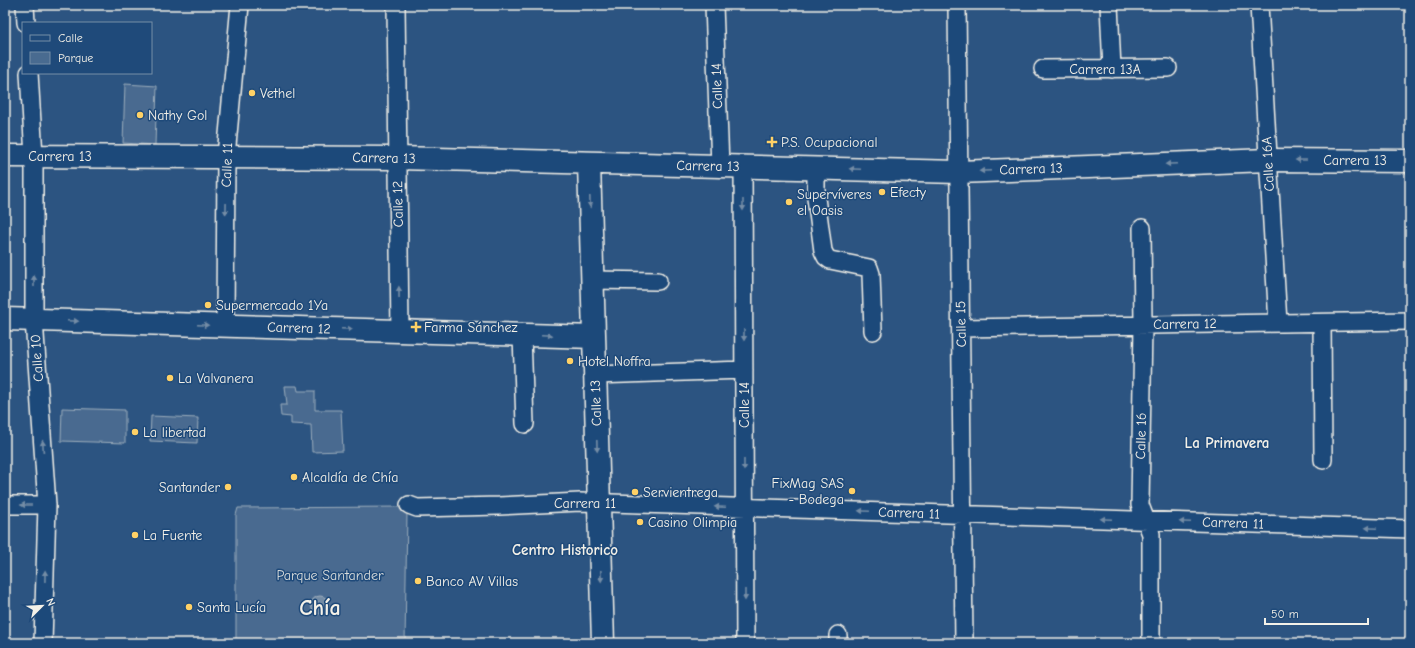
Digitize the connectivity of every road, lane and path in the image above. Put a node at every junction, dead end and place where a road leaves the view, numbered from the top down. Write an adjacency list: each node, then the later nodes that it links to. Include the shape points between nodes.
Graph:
1 (25, 5): 8 (street)
2 (240, 5): 15 (street, Calle 11)
3 (396, 5): 16 (street, Calle 12)
4 (714, 5): 20 (street, Calle 14)
5 (957, 5): 23 (street, Calle 15)
6 (1109, 5): 11 (street)
7 (1259, 5): 17 (street, Calle 16A)
8 (26, 22)
9 (1168, 68): 11 (street, Carrera 13A)
10 (1043, 69): 11 (street, Carrera 13A)
11 (1112, 69)
12 (29, 74): 14 (street, Calle 10)
13 (5, 156): 14 (main road, Carrera 13)
14 (34, 156): 15 (main road, Carrera 13); 28 (street, Calle 10, one-way to 14)
15 (226, 156): 16 (main road, Carrera 13); 32 (street, Calle 11, one-way to 32)
16 (398, 158): 19 (main road, Carrera 13); 35 (street, Calle 12, one-way to 16)
17 (1268, 160): 18 (main road, Carrera 13, one-way to 17); 23 (main road, Carrera 13, one-way to 23); 30 (street, Calle 16A)
18 (1410, 160)
19 (589, 163): 20 (main road, Carrera 13); 25 (main road, Calle 13, one-way to 25)
20 (720, 166): 21 (main road, Carrera 13)
21 (743, 166): 22 (main road, Carrera 13); 39 (street, Calle 14, one-way to 39)
22 (816, 168): 23 (main road, Carrera 13, one-way to 22); 36 (street, via 816,198 823,251 830,260 868,268 871,274)
23 (959, 172): 34 (street, Calle 15)
24 (1142, 228): 33 (street, Calle 16)
25 (592, 280): 26 (street); 38 (main road, Calle 13)
26 (658, 281)
27 (5, 319): 28 (main road, Carrera 12)
28 (34, 320): 32 (main road, Carrera 12, one-way to 32); 45 (street, Calle 10, one-way to 28)
29 (1410, 321): 31 (street, Carrera 12)
30 (1278, 323): 31 (street, Carrera 12); 33 (street, Carrera 12)
31 (1322, 323): 42 (street)
32 (225, 325): 35 (main road, Carrera 12, one-way to 35)
33 (1143, 325): 34 (street, Carrera 12); 49 (street, Calle 16, via 1140,505)
34 (961, 328): 48 (street, Calle 15)
35 (400, 331): 37 (main road, Carrera 12)
36 (873, 331)
37 (522, 335): 38 (main road, Carrera 12, one-way to 38); 41 (street)
38 (594, 337): 40 (main road, Calle 13)
39 (744, 370): 40 (street); 47 (street, Calle 14, one-way to 47)
40 (595, 375): 43 (main road, Calle 13, one-way to 43)
41 (525, 424)
42 (1322, 460)
43 (599, 503): 46 (street, Carrera 11, via 417,508); 47 (street, Carrera 11, one-way to 43); 52 (main road, Calle 13, one-way to 52)
44 (5, 505): 45 (street, one-way to 44)
45 (47, 505): 51 (street, Calle 10, one-way to 45)
46 (409, 505)
47 (744, 508): 48 (street, Carrera 11, one-way to 47); 53 (street, Calle 14, one-way to 53)
48 (963, 515): 49 (street, Carrera 11, one-way to 48); 54 (street, Calle 15)
49 (1145, 521): 50 (street, Carrera 11, one-way to 49); 55 (street, Calle 16, via 1151,534)
50 (1410, 529)
51 (43, 643)
52 (603, 643)
53 (745, 643)
54 (964, 643)
55 (1151, 643)

